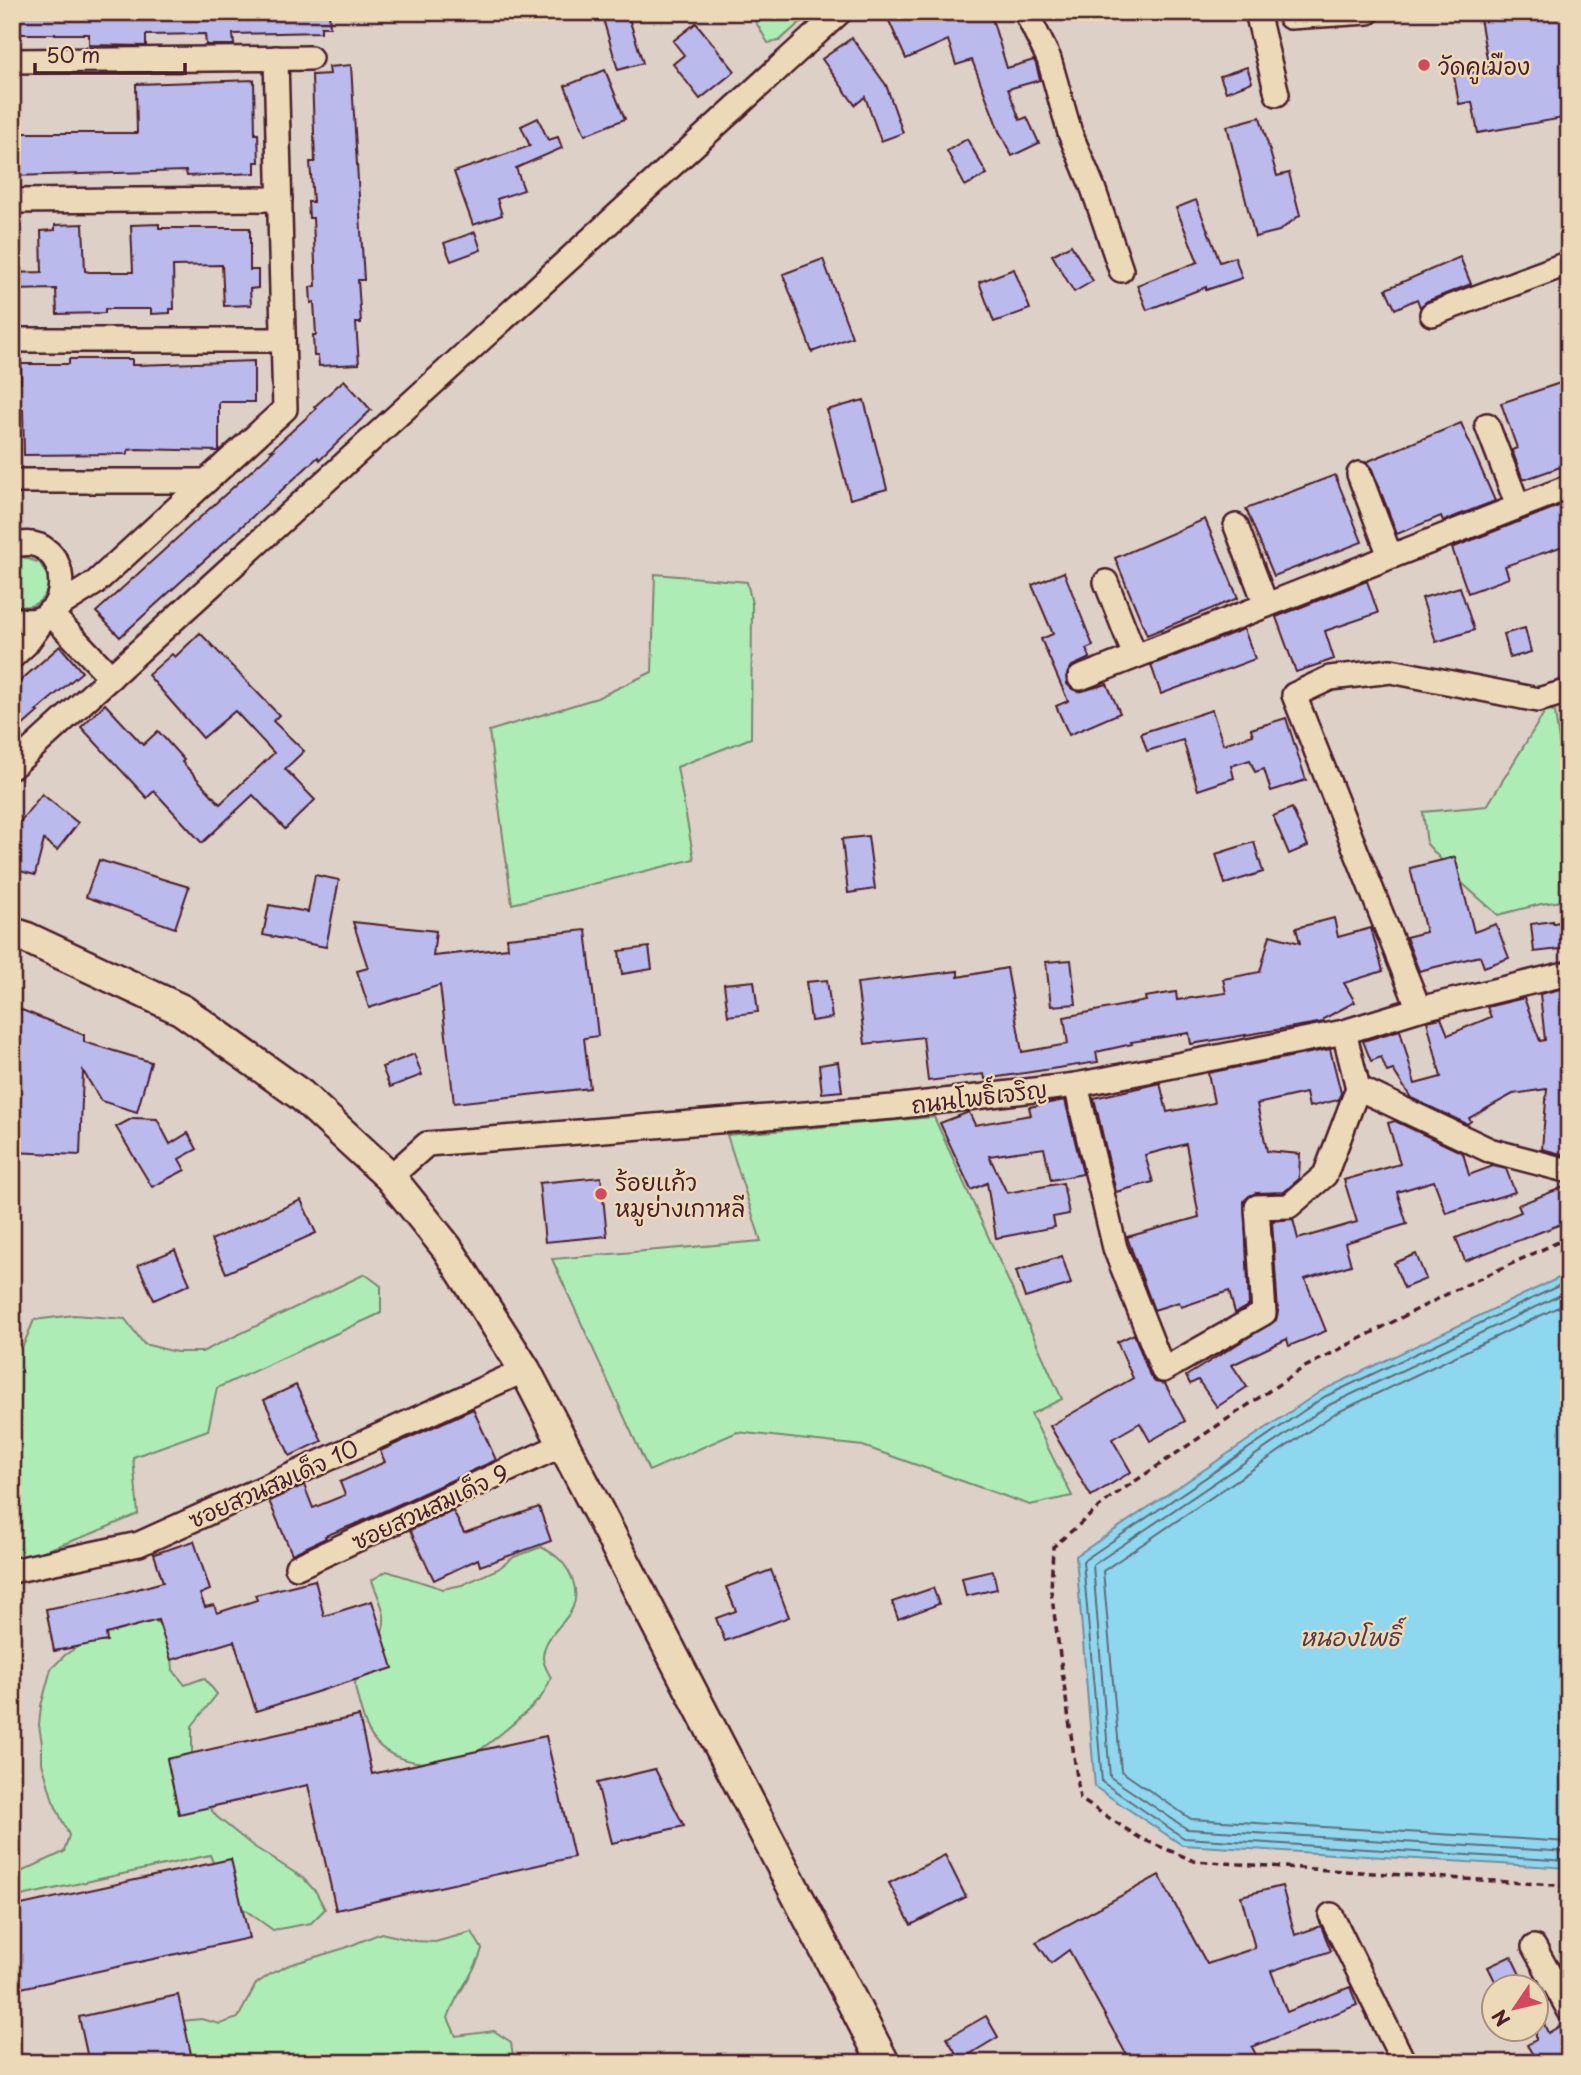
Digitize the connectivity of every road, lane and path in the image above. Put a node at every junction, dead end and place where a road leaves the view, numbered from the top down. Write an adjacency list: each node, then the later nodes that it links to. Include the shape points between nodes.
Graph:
1 (840, 12): 32 (street)
2 (1026, 12): 13 (street, via 1049,59 1070,133)
3 (1257, 12): 9 (street)
4 (1368, 12): 5 (street)
5 (1290, 17)
6 (276, 58): 7 (street); 8 (street); 10 (street)
7 (310, 58)
8 (12, 61)
9 (1277, 94)
10 (280, 199): 11 (street); 16 (street)
11 (12, 201)
12 (1569, 263): 14 (street)
13 (1121, 270)
14 (1432, 314)
15 (12, 340): 16 (street)
16 (283, 340): 20 (street, via 285,409)
17 (1488, 425): 22 (street)
18 (1359, 474): 25 (street)
19 (12, 481): 20 (street)
20 (206, 481): 28 (street, via 96,583)
21 (1569, 487): 22 (street)
22 (1518, 506): 25 (street)
23 (1236, 526): 27 (street)
24 (12, 546): 28 (street, via 41,548 59,566 62,591)
25 (1390, 556): 27 (street)
26 (1106, 582): 30 (street)
27 (1266, 605): 30 (street)
28 (49, 612): 29 (street, via 35,619); 31 (street); 32 (street)
29 (12, 618)
30 (1135, 656): 33 (street)
31 (12, 657)
32 (111, 677): 35 (street)
33 (1080, 678)
34 (1569, 691): 38 (street, via 1538,700 1391,671 1330,678 1294,695)
35 (12, 767)
36 (12, 933): 43 (main road, via 182,1010 301,1095)
37 (1569, 973): 38 (street, ถนนโพธิ์เจริญ)
38 (1419, 1009): 39 (street, ถนนโพธิ์เจริญ)
39 (1344, 1032): 40 (street, ถนนโพธิ์เจริญ); 41 (street)
40 (1076, 1085): 41 (street, via 1115,1248 1163,1370 1264,1313 1256,1208 1289,1206 1325,1175); 43 (street, ถนนโพธิ์เจริญ, via 893,1107 427,1144)
41 (1358, 1088): 42 (street, via 1489,1150)
42 (1569, 1171)
43 (390, 1177): 45 (main road, via 447,1248)
44 (1569, 1237): 49 (path, via 1303,1368 1110,1498 1053,1547 1051,1591 1080,1799 1140,1838 1194,1861)
45 (525, 1370): 46 (main road); 48 (street, ซอยสวนสมเด็จ 10, via 139,1544)
46 (564, 1444): 47 (street, ซอยสวนสมเด็จ 9); 53 (main road)
47 (297, 1567)
48 (12, 1571)
49 (1569, 1886)
50 (1331, 1915): 54 (street)
51 (1534, 1947): 52 (street)
52 (1569, 2010)
53 (884, 2063)
54 (1404, 2063)

